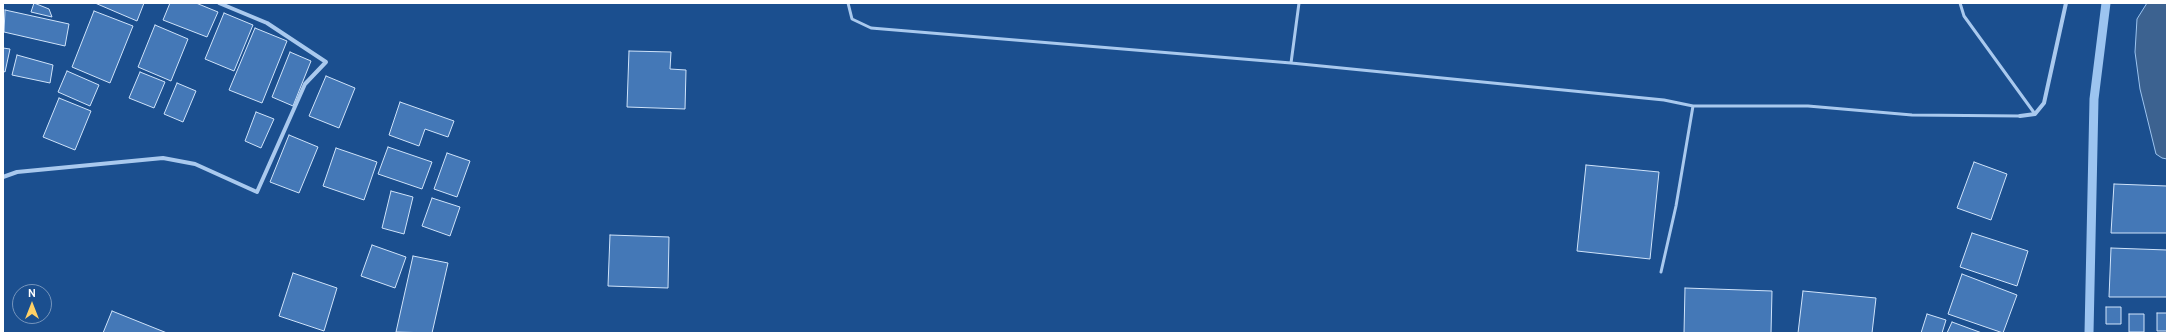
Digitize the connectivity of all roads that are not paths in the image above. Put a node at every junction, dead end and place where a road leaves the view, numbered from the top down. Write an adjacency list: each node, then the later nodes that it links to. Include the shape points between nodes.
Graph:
1 (219, 3): 10 (street, via 267,23 326,62 305,84 257,192 195,164 163,158 17,172)
2 (848, 3): 6 (lane, via 852,18 871,28)
3 (1299, 3): 6 (lane)
4 (1960, 3): 8 (lane, via 1964,16)
5 (2066, 3): 8 (street, via 2044,103)
6 (1291, 63): 7 (lane, via 1664,100)
7 (1693, 106): 9 (lane, via 1808,106 1912,115); 11 (lane, via 1676,206)
8 (2035, 114): 9 (street)
9 (2020, 116)
10 (3, 177)
11 (1660, 272)

